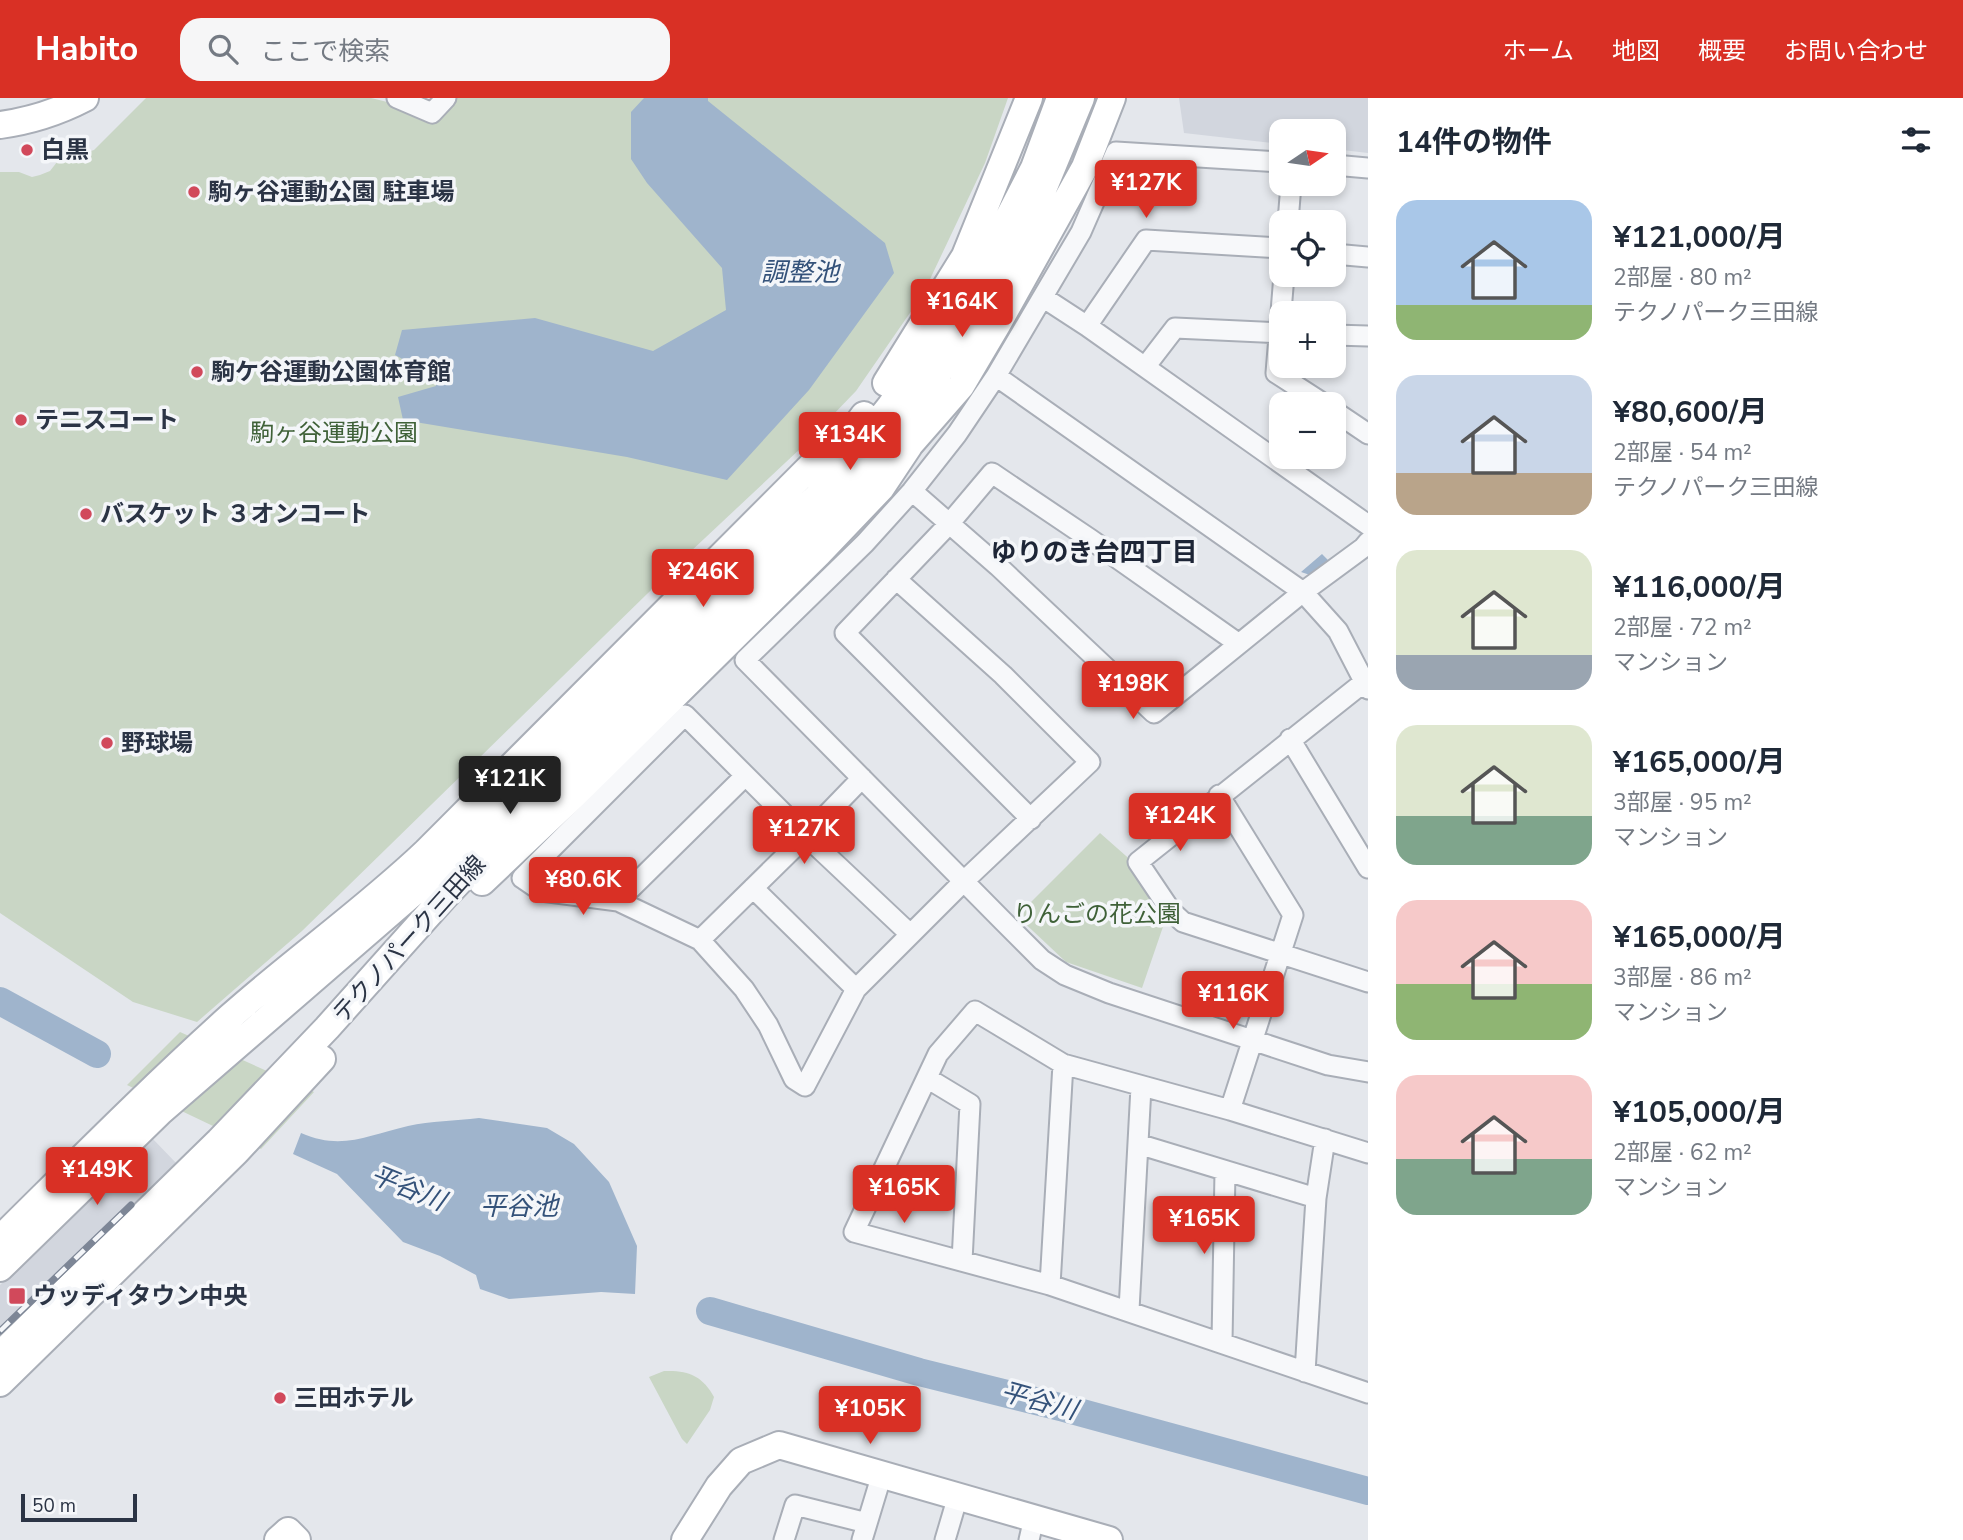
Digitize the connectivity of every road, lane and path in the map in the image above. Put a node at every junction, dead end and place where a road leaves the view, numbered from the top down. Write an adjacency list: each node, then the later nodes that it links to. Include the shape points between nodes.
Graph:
1 (85, 98): 8 (main road)
2 (397, 98): 3 (street, via 432,113)
3 (446, 98)
4 (1029, 98): 25 (main road, via 965,256)
5 (1060, 98): 33 (main road, テクノパーク三田線, via 1034,168 969,294 873,428 818,496)
6 (1081, 98): 31 (main road, テクノパーク三田線, via 1020,245 986,306 904,421)
7 (1112, 98): 27 (main road, via 1085,167 998,325 961,386)
8 (0, 125)
9 (1269, 161): 15 (street, via 1116,152 1081,232)
10 (1346, 166): 11 (street)
11 (1368, 168)
12 (1269, 247): 16 (street, via 1146,240)
13 (1346, 255): 14 (street)
14 (1368, 257)
15 (1044, 298): 16 (street); 21 (street)
16 (1087, 326): 20 (street)
17 (1269, 332): 20 (street, via 1175,328)
18 (1346, 335): 19 (street)
19 (1368, 336)
20 (1145, 367): 30 (street)
21 (996, 376): 28 (street); 35 (street)
22 (1284, 378): 23 (street)
23 (1305, 392)
24 (1346, 419): 26 (street)
25 (853, 430): 33 (main road, via 778,520); 45 (main road, via 828,449)
26 (1368, 433)
27 (909, 446): 31 (main road, via 848,507); 49 (main road, via 881,488 818,554)
28 (912, 491): 29 (street); 41 (street, via 745,660)
29 (949, 524): 34 (street); 36 (street, via 992,473); 36 (street, via 1154,713)
30 (1368, 525)
31 (813, 528): 39 (main road, テクノパーク三田線)
32 (1368, 542): 35 (street)
33 (762, 551): 39 (main road, テクノパーク三田線)
34 (896, 579): 43 (street, via 845,634); 43 (street, via 1003,675 1090,762)
35 (1303, 592): 36 (street); 37 (street, via 1338,631)
36 (1239, 644)
37 (1367, 684): 38 (street)
38 (1290, 739): 42 (street); 46 (street)
39 (574, 749): 45 (main road); 49 (main road, via 565,786); 56 (main road, テクノパーク三田線, via 435,874); 57 (main road, テクノパーク三田線, via 446,895)
40 (745, 776): 44 (street); 50 (street); 50 (street, via 685,715 522,878 541,891)
41 (862, 778): 44 (street); 47 (street)
42 (1219, 795): 53 (street, via 1293,915); 53 (street, via 1138,862 1183,922)
43 (1031, 819): 47 (street)
44 (806, 836): 48 (street); 51 (street)
45 (426, 852): 56 (main road)
46 (1368, 868)
47 (963, 882): 51 (street); 58 (street, via 1042,960 1065,975)
48 (752, 888): 52 (street); 55 (street)
49 (472, 892): 57 (main road)
50 (618, 901): 52 (street)
51 (910, 934): 55 (street)
52 (700, 940): 55 (street, via 744,989 794,1079 805,1086)
53 (1280, 953): 54 (street); 58 (street)
54 (1368, 982)
55 (856, 989)
56 (244, 1021): 63 (main road, テクノパーク三田線)
57 (335, 1032): 67 (main road, テクノパーク三田線)
58 (1252, 1038): 60 (street, via 1328,1065); 64 (street)
59 (1063, 1064): 61 (street, via 975,1011 938,1054); 62 (street); 74 (street)
60 (1368, 1072)
61 (927, 1079): 72 (street, via 970,1104); 72 (street, via 855,1232)
62 (1141, 1087): 64 (street); 66 (street)
63 (149, 1107): 71 (main road); 73 (main road, テクノパーク三田線)
64 (1230, 1110): 65 (street)
65 (1325, 1139): 68 (street); 70 (street)
66 (1138, 1144): 69 (street); 75 (street)
67 (228, 1147): 77 (main road, テクノパーク三田線); 79 (main road)
68 (1368, 1153)
69 (1225, 1171): 70 (street); 76 (street)
70 (1316, 1198): 78 (street)
71 (0, 1239)
72 (962, 1261): 74 (street)
73 (0, 1268)
74 (1050, 1286): 75 (street)
75 (1129, 1310): 76 (street)
76 (1223, 1342): 78 (street)
77 (0, 1355)
78 (1305, 1372): 80 (street)
79 (0, 1383)
80 (1368, 1393)
81 (882, 1474): 82 (main road); 84 (street); 87 (main road, via 779,1445 741,1461)
82 (958, 1496): 83 (main road); 89 (street)
83 (1032, 1529): 90 (main road)
84 (865, 1531): 88 (street, via 795,1505)
85 (278, 1540): 86 (main road, via 288,1531)
86 (297, 1540)
87 (685, 1540)
88 (784, 1540)
89 (945, 1540)
90 (1109, 1540)

